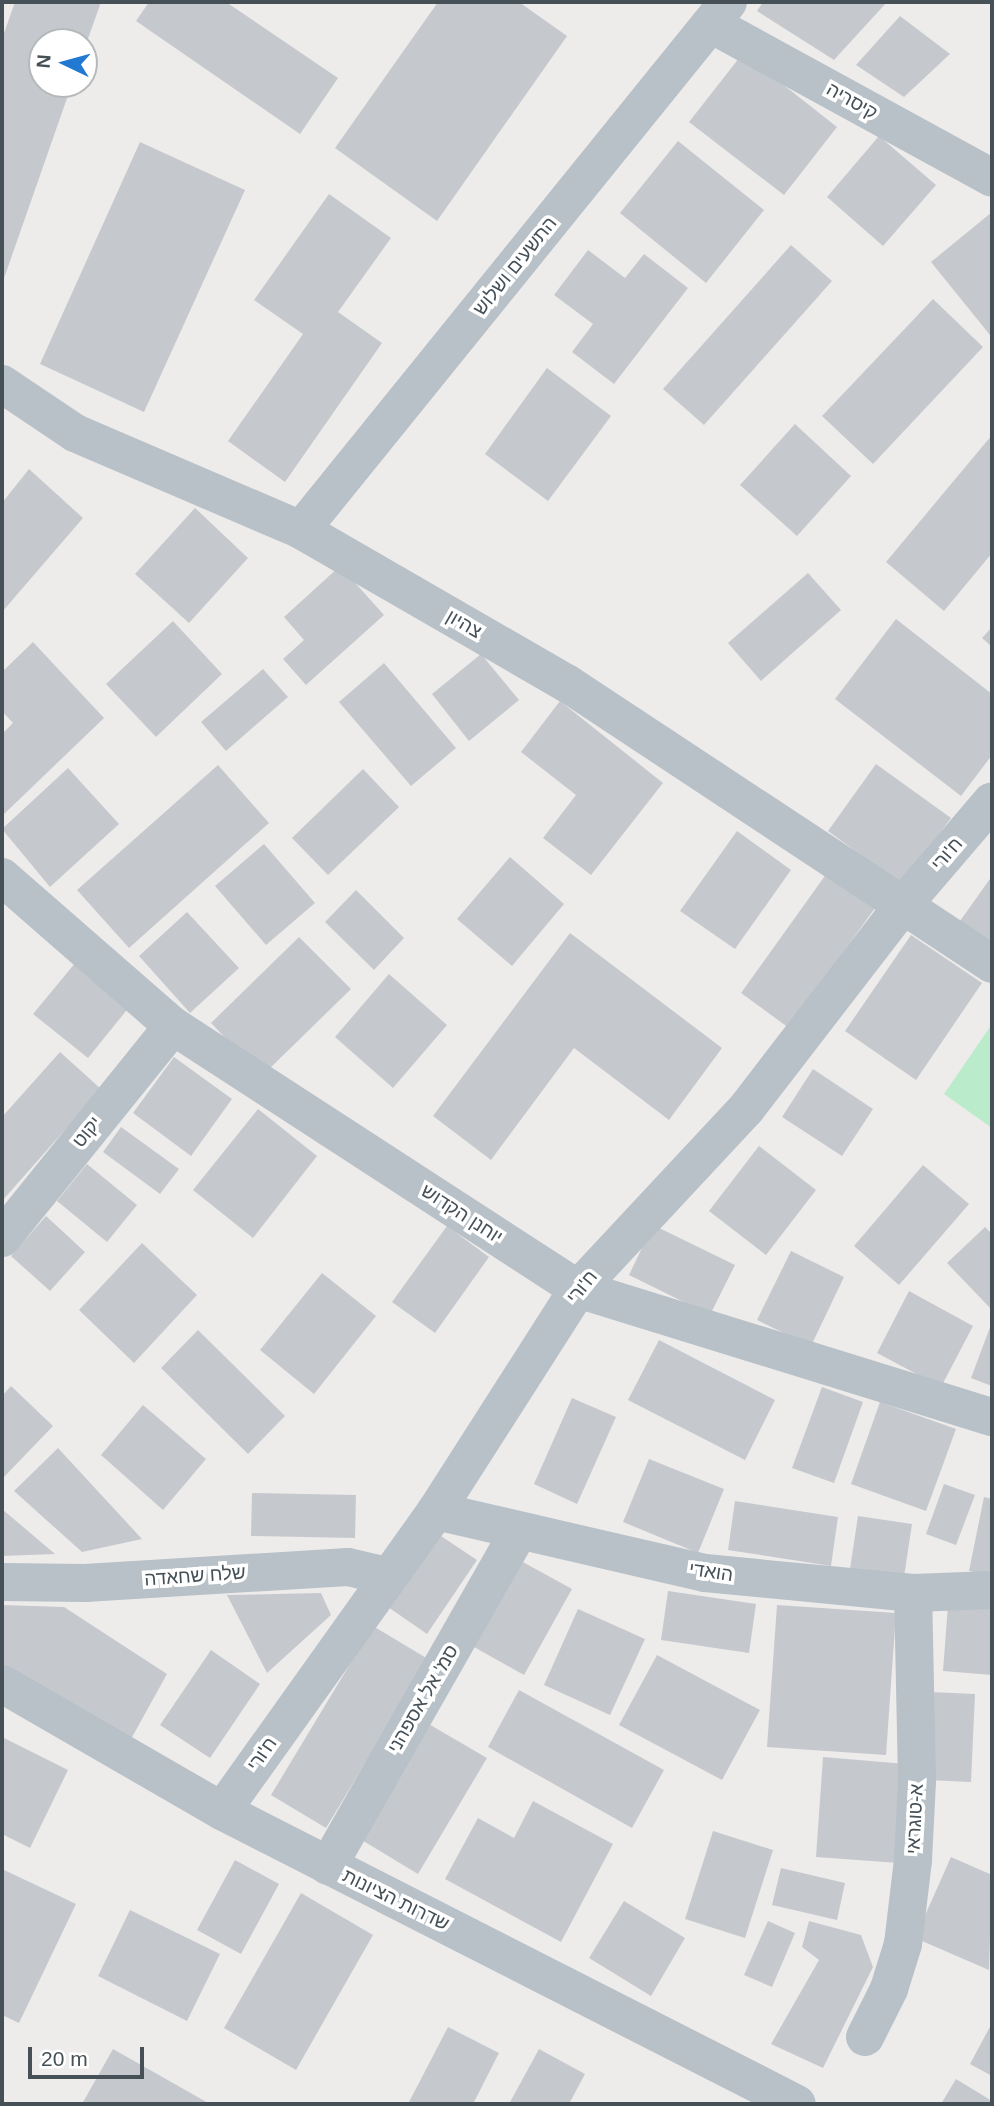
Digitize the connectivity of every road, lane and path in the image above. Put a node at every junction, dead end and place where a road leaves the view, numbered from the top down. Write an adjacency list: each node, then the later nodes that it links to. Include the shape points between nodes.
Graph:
1 (720, 13): 2 (street, קיסריה); 4 (street, התשעים ושלוש)
2 (992, 178)
3 (2, 384): 4 (street, צהיון, via 75,432)
4 (301, 530): 7 (street, צהיון, via 568,684)
5 (992, 801): 7 (street, ח'ורי)
6 (2, 877): 9 (street, יוחנן הקדוש)
7 (904, 904): 8 (street, צהיון); 11 (street, ח'ורי, via 746,1110)
8 (992, 964)
9 (173, 1026): 10 (street, יקוט); 11 (street, יוחנן הקדוש)
10 (2, 1238)
11 (578, 1289): 12 (street, יוחנן הקדוש); 13 (street, ח'ורי)
12 (992, 1417)
13 (436, 1511): 14 (street, הואדי); 15 (street, ח'ורי)
14 (518, 1532): 18 (street, הואדי, via 705,1573); 21 (street, סמ' אל אספהני)
15 (387, 1576): 16 (street, שלח שחאדה, via 323,1567 85,1583); 20 (street, ח'ורי)
16 (2, 1582)
17 (992, 1590): 18 (street, הואדי)
18 (913, 1592): 22 (street, א-טוגראי, via 917,1781 913,1860 903,1944 889,1989)
19 (2, 1684): 20 (street, שדרות הציונות)
20 (222, 1811): 21 (street, שדרות הציונות)
21 (328, 1866): 23 (street, שדרות הציונות)
22 (865, 2037)
23 (797, 2104)

